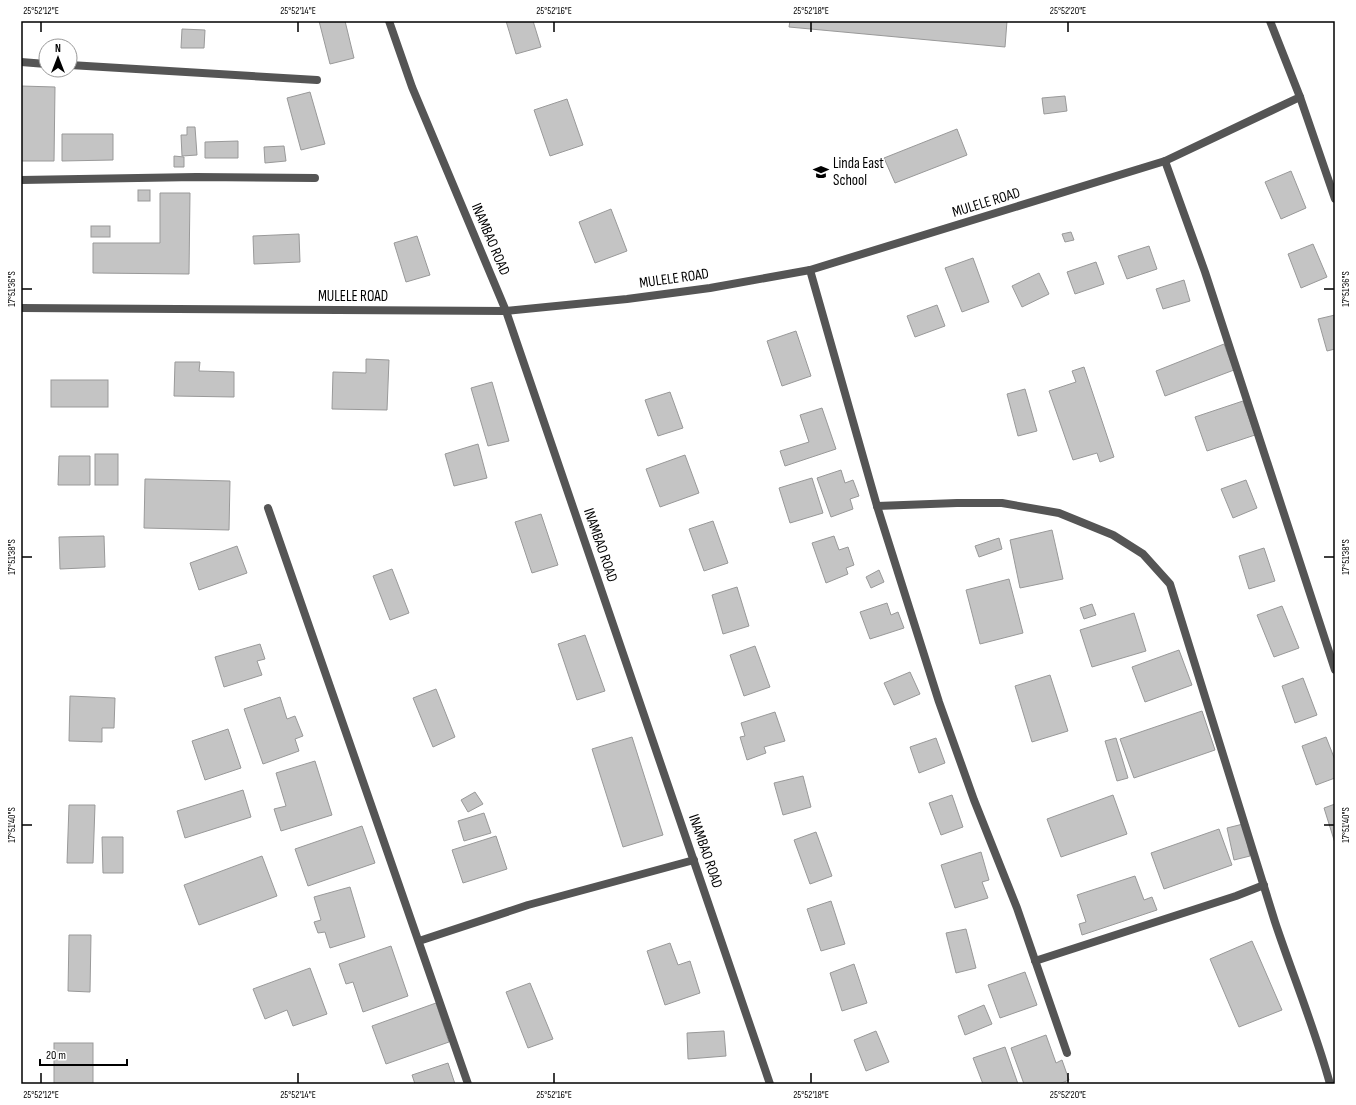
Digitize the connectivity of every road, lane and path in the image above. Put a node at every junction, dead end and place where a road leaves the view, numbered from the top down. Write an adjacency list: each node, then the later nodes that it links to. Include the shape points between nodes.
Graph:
1 (389, 21): 14 (street, INAMBAO ROAD, via 412,87)
2 (1270, 21): 7 (street)
3 (21, 62): 4 (street)
4 (38, 63)
5 (78, 65): 6 (street)
6 (317, 80)
7 (1300, 97): 8 (street, MULELE ROAD); 11 (street)
8 (1166, 161): 12 (street, MULELE ROAD); 17 (street, via 1205,272)
9 (315, 178): 10 (street, via 196,176)
10 (21, 180)
11 (1335, 199)
12 (810, 270): 14 (street, MULELE ROAD, via 710,288); 15 (street)
13 (21, 308): 14 (street, MULELE ROAD)
14 (506, 311): 18 (street, INAMBAO ROAD)
15 (878, 506): 19 (street, via 1002,503 1059,513 1113,535 1143,554 1170,584); 21 (street, via 942,710)
16 (268, 508): 20 (street)
17 (1335, 670)
18 (694, 860): 20 (street, via 528,904); 24 (street, INAMBAO ROAD)
19 (1264, 885): 21 (street); 25 (street)
20 (419, 941): 23 (street)
21 (1035, 960): 22 (street)
22 (1067, 1053)
23 (468, 1084)
24 (770, 1084)
25 (1330, 1084)

